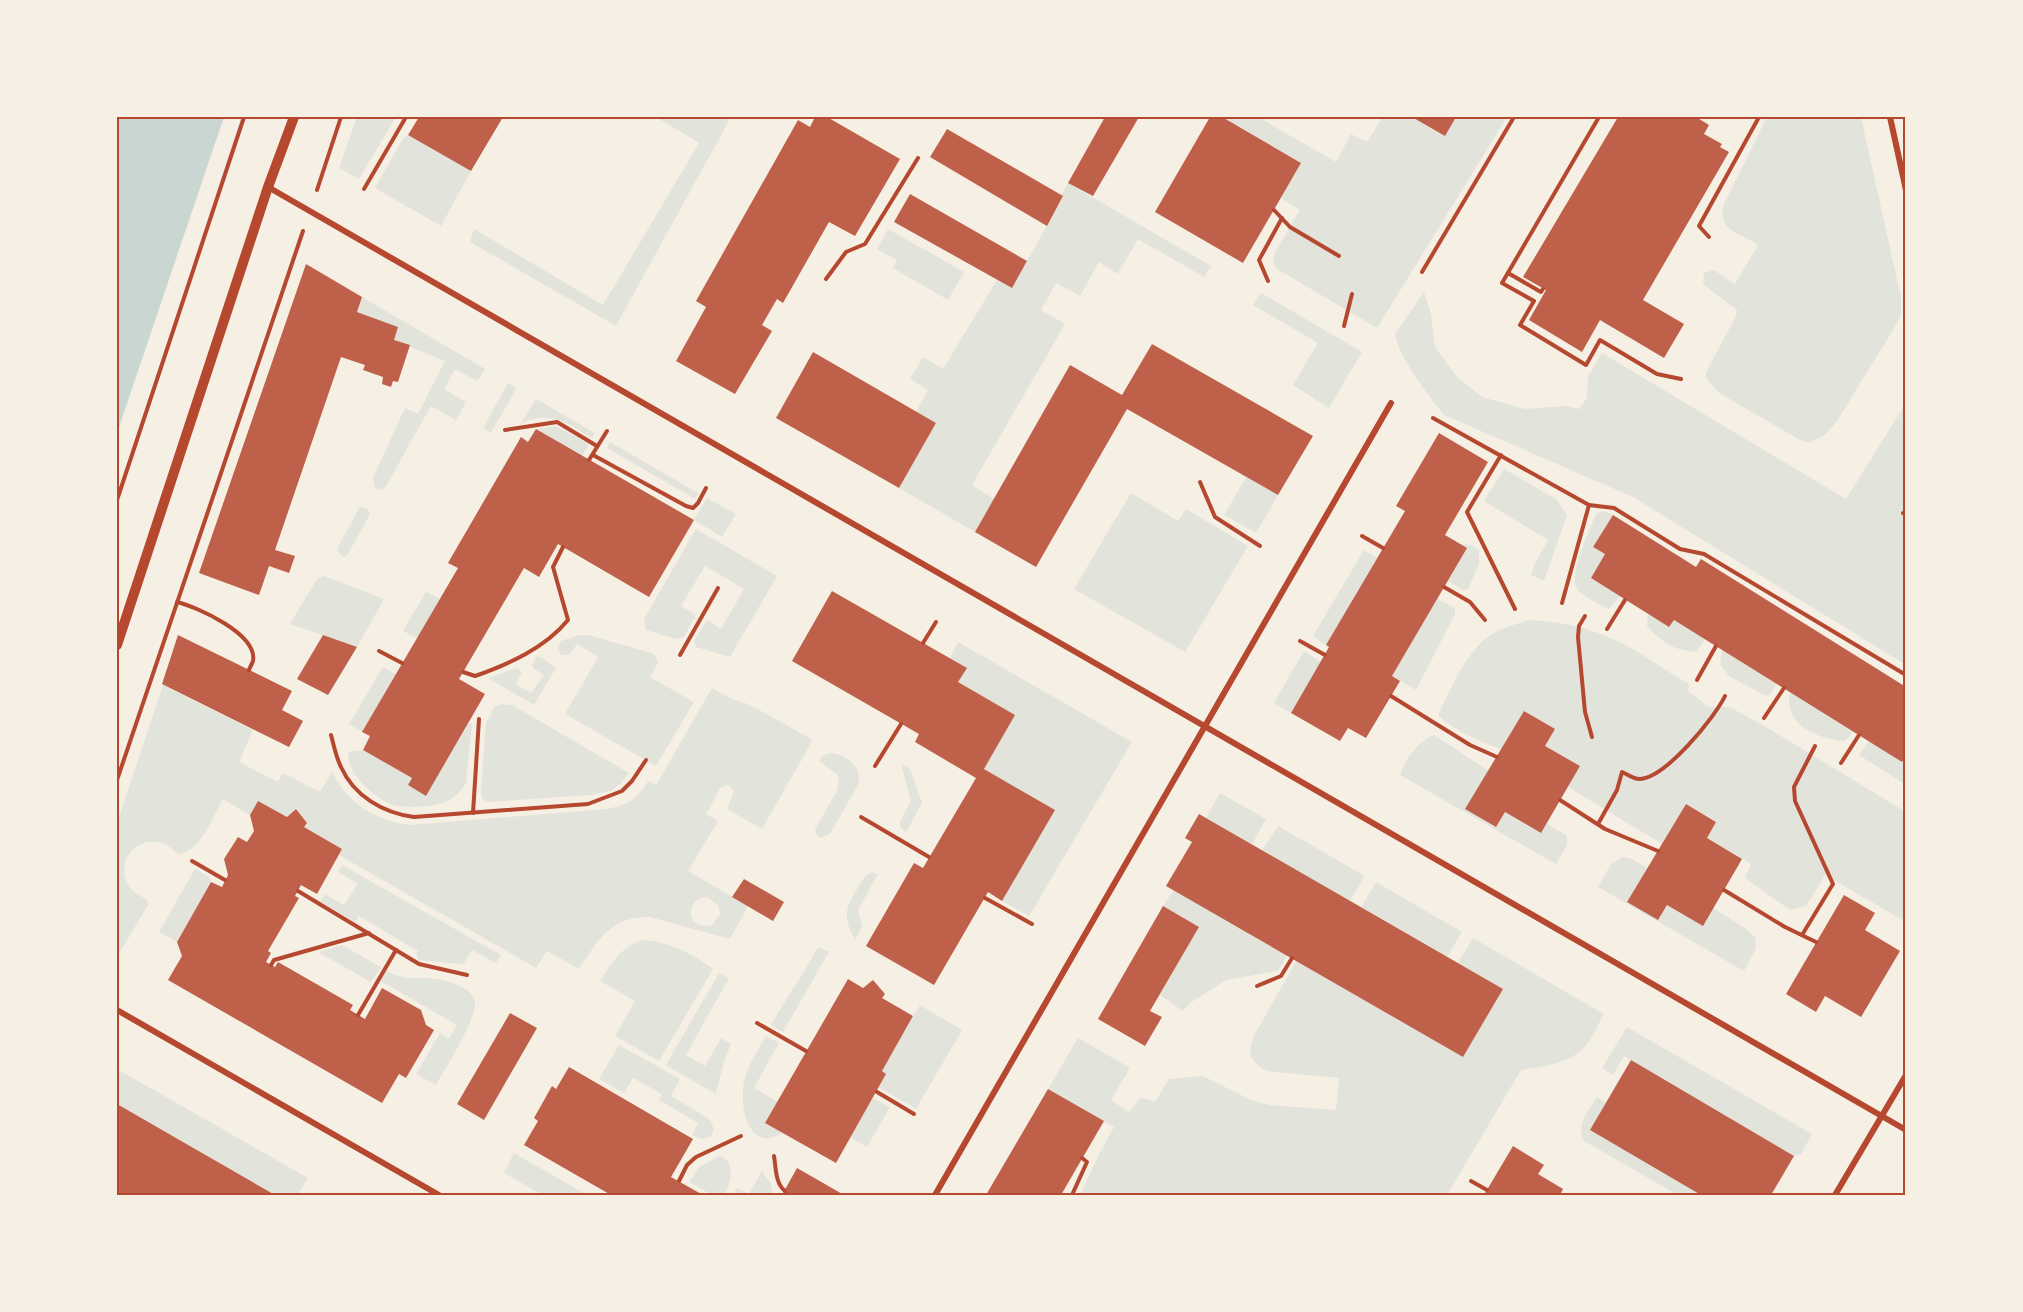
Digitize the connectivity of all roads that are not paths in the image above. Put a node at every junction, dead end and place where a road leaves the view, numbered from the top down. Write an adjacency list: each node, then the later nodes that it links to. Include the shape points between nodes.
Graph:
1 (294, 117): 3 (street)
2 (1890, 117): 4 (street)
3 (268, 188): 6 (street); 7 (street)
4 (1906, 190)
5 (1391, 403): 7 (street)
6 (117, 645)
7 (1205, 726): 10 (street); 13 (street)
8 (117, 1010): 12 (street)
9 (1906, 1075): 10 (street)
10 (1882, 1116): 11 (street); 14 (street)
11 (1906, 1130)
12 (439, 1195)
13 (934, 1195)
14 (1835, 1195)

